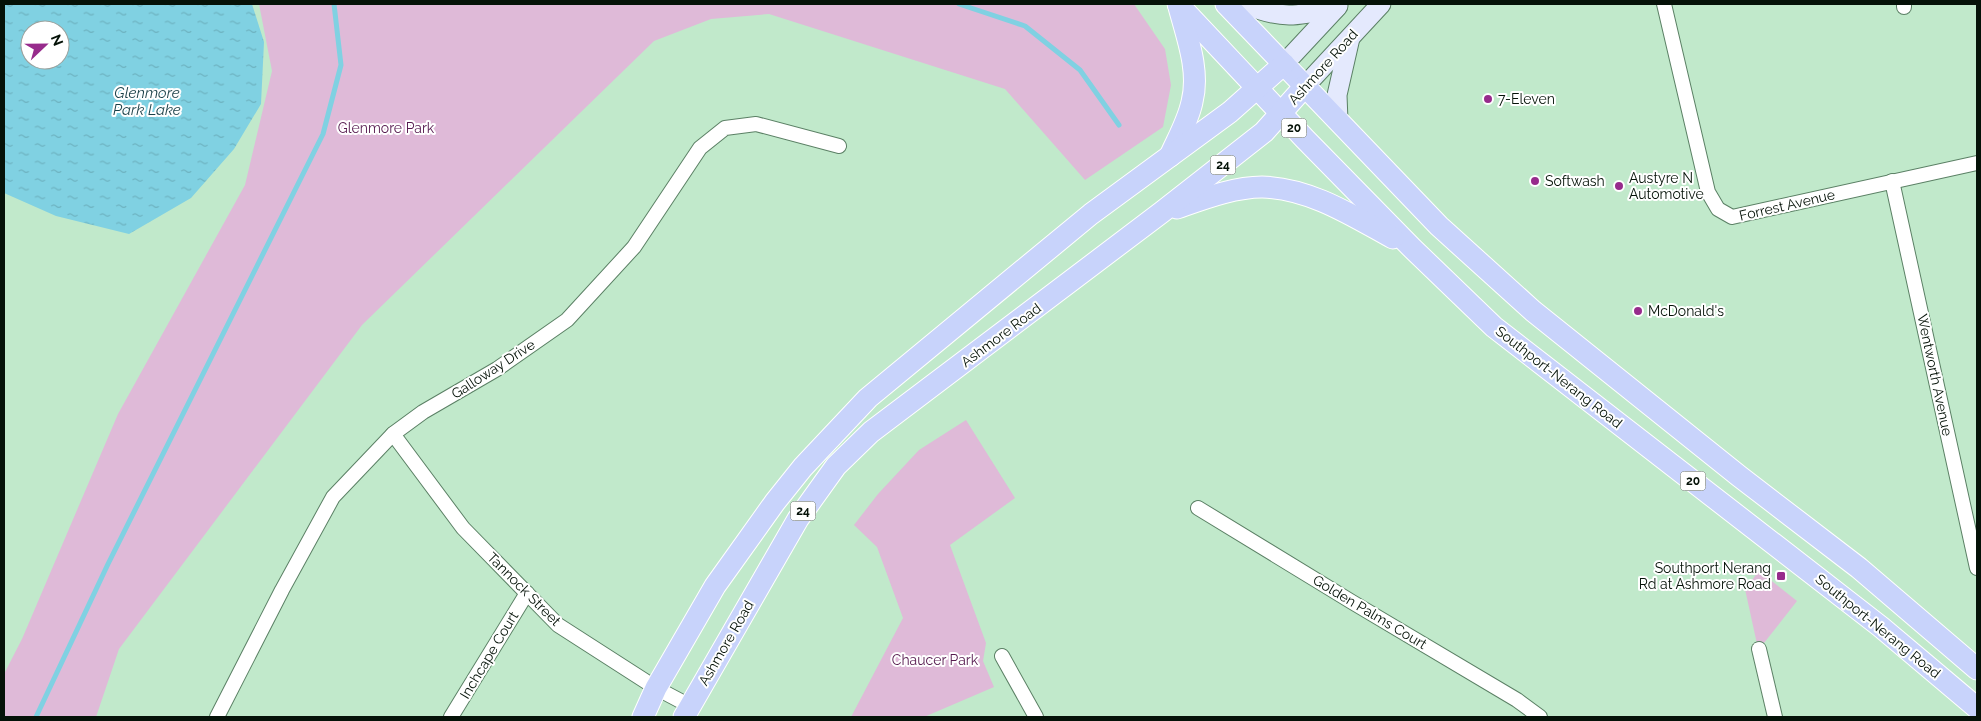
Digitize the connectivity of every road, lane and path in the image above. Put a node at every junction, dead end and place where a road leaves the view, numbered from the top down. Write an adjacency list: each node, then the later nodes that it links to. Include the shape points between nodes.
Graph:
1 (1178, 4): 10 (main road, Southport-Nerang Road / 20); 14 (main road, via 1194,67 1194,89 1188,116)
2 (1226, 4): 8 (main road, 20)
3 (1245, 4): 6 (main road, via 1280,16 1301,15)
4 (1381, 4): 7 (main road, Ashmore Road)
5 (1664, 4): 16 (street, Forrest Avenue, via 1708,192 1718,208 1732,217)
6 (1338, 6): 8 (main road)
7 (1350, 37): 9 (main road, Ashmore Road); 12 (main road, via 1337,95)
8 (1284, 64): 9 (main road, 20); 10 (main road, 24)
9 (1305, 86): 11 (main road, Ashmore Road / 24); 12 (main road, 20)
10 (1257, 88): 11 (main road, Southport-Nerang Road / 20); 14 (main road, 24)
11 (1281, 114): 17 (main road, Ashmore Road / 24, via 1264,132); 18 (main road, Southport-Nerang Road / 20)
12 (1338, 121): 25 (main road, 20, via 1438,226 1533,311 1859,568)
13 (839, 146): 19 (street, Galloway Drive, via 756,124 725,128 700,148 634,247 567,320 497,369 423,412)
14 (1170, 156): 26 (main road, 24, via 1091,214 868,398 775,502 715,586)
15 (1977, 162): 16 (street, Forrest Avenue)
16 (1892, 181): 21 (street, Wentworth Avenue)
17 (1162, 212): 18 (main road, via 1220,194 1260,187 1278,188 1342,210); 28 (main road, Ashmore Road / 24, via 871,432 836,466 798,519)
18 (1413, 249): 27 (main road, Southport-Nerang Road / 20, via 1494,327 1881,627)
19 (393, 434): 22 (street, Tannock Street, via 463,528); 29 (street, Galloway Drive, via 333,497)
20 (1198, 508): 33 (street, Golden Palms Court, via 1517,700)
21 (1977, 568)
22 (527, 594): 26 (street, Tannock Street, via 558,625); 30 (street, Inchcape Court)
23 (1759, 649): 34 (street)
24 (1002, 656): 32 (street)
25 (1977, 669)
26 (656, 688): 28 (street, Tannock Street); 31 (main road, 24)
27 (1977, 708)
28 (687, 712)
29 (217, 717)
30 (452, 717)
31 (643, 717)
32 (1036, 717)
33 (1540, 717)
34 (1775, 717)

